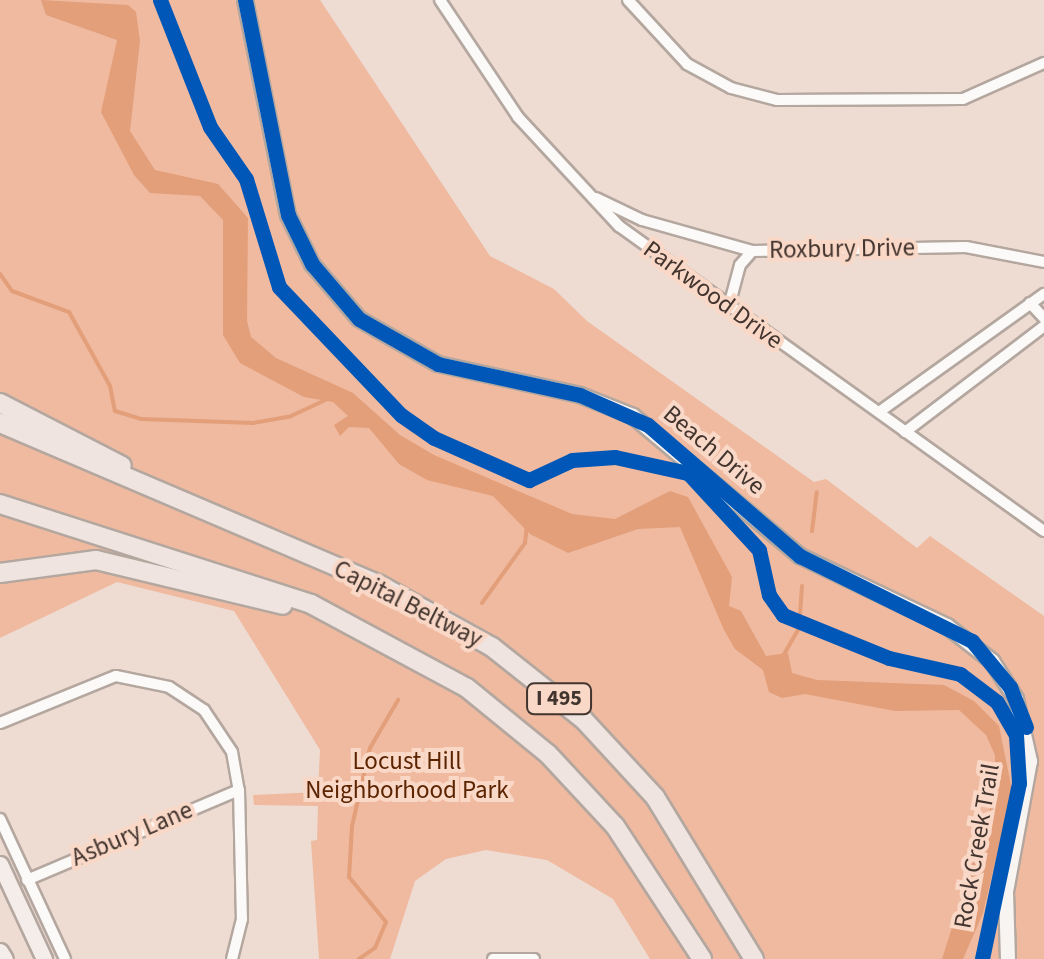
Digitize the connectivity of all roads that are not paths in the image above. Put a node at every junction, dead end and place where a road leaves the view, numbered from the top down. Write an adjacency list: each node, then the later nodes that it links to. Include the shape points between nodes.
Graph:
1 (245, 0): 36 (street, Beach Drive, via 288,215 312,264 359,319 438,364 580,395 633,416 800,556 947,626 992,661 1016,699 1030,761 1006,892)
2 (440, 0): 5 (street, Parkwood Drive, via 518,117)
3 (628, 0): 4 (street, via 687,64 731,88 776,100 963,99)
4 (1044, 63)
5 (588, 194): 6 (street, Roxbury Drive, via 642,220); 10 (street, Parkwood Drive, via 632,236)
6 (752, 251): 7 (street, Roxbury Drive, via 966,247); 10 (street, via 740,265)
7 (1044, 262)
8 (1044, 294): 9 (street)
9 (1030, 303): 11 (street); 14 (street)
10 (729, 306): 14 (street, Parkwood Drive)
11 (1044, 318)
12 (1044, 326): 16 (street)
13 (0, 403): 19 (highway)
14 (879, 412): 16 (street, Parkwood Drive)
15 (0, 423): 19 (highway, Capital Beltway / I 495)
16 (905, 432): 18 (street, Parkwood Drive)
17 (0, 504): 21 (highway, Capital Beltway / I 495, via 261,585)
18 (1044, 531)
19 (274, 541): 35 (highway, Capital Beltway / I 495, via 434,611 492,647 582,719 690,845)
20 (0, 573): 21 (highway, via 68,560 126,564 258,597)
21 (414, 654): 34 (highway, Capital Beltway / I 495, via 506,717 582,790 650,871)
22 (0, 723): 23 (street, via 68,690 116,676 169,687 216,724 232,752)
23 (239, 790): 26 (street, Asbury Lane); 31 (street, via 242,919)
24 (0, 819): 26 (street)
25 (0, 864): 29 (main road)
26 (28, 880): 30 (street)
27 (0, 950): 28 (main road)
28 (5, 959)
29 (44, 959)
30 (65, 959)
31 (232, 959)
32 (494, 959): 33 (street)
33 (534, 959)
34 (702, 959)
35 (754, 959)
36 (1008, 959)

